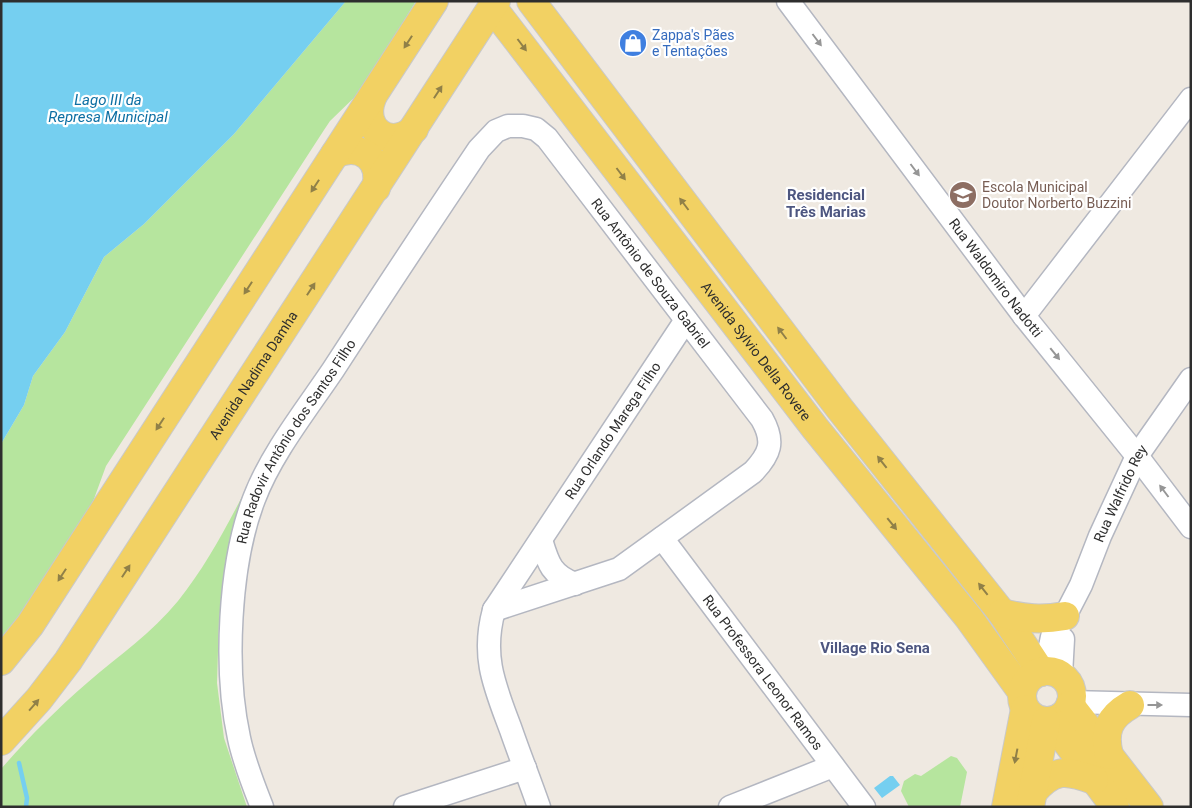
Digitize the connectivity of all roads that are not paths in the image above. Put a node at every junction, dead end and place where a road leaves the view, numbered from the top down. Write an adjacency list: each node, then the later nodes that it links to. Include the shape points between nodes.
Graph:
1 (434, 1): 7 (main road, one-way to 7)
2 (531, 1): 5 (main road)
3 (788, 1): 13 (street, Rua Waldomiro Nadotti, one-way to 13)
4 (494, 4): 6 (main road, Avenida Sylvio Della Rovere, one-way to 6); 10 (main road, Avenida Nadima Damha, one-way to 4)
5 (574, 58): 6 (main road); 16 (main road, one-way to 5)
6 (547, 78): 17 (main road, Avenida Sylvio Della Rovere, one-way to 17)
7 (372, 98): 10 (main road, via 368,113 378,133 396,138); 11 (main road)
8 (1191, 99): 13 (street)
9 (508, 126): 14 (street, Rua Antônio de Souza Gabriel, via 536,129 547,138); 37 (street, Rua Radovir Antônio dos Santos Filho, via 496,131 479,149 284,444 254,499 240,551 234,594 231,665 239,739)
10 (414, 129): 12 (main road, Avenida Nadima Damha)
11 (335, 154): 12 (main road, via 356,150 369,157 378,174); 26 (main road, one-way to 26, via 30,625)
12 (376, 188): 31 (main road, Avenida Nadima Damha, one-way to 12, via 68,661)
13 (1024, 316): 18 (street, Rua Waldomiro Nadotti, one-way to 18)
14 (686, 320): 20 (street, Rua Antônio de Souza Gabriel, via 762,418 767,428 769,448 766,458 753,472); 21 (street, Rua Orlando Marega Filho)
15 (1191, 379): 18 (street, Rua Walfrido Rey)
16 (840, 409): 17 (main road); 24 (main road, one-way to 16)
17 (815, 428): 30 (main road, Avenida Sylvio Della Rovere, one-way to 30, via 968,617)
18 (1138, 456): 19 (street, Rua Waldomiro Nadotti, one-way to 18); 25 (street, Rua Walfrido Rey)
19 (1191, 527)
20 (662, 538): 22 (street, via 619,569); 33 (street, Rua Professora Leonor Ramos)
21 (540, 540): 22 (street, via 551,568); 23 (street, Rua Orlando Marega Filho)
22 (575, 584): 23 (street)
23 (494, 610): 34 (street, Rua Orlando Marega Filho, via 488,645 492,681)
24 (1002, 613): 25 (main road, via 1025,618); 27 (main road)
25 (1065, 616): 27 (street, Rua Walfrido Rey)
26 (1, 661)
27 (1049, 673): 30 (main road, via 1029,679); 30 (main road, via 1066,680 1071,689)
28 (1130, 705): 29 (street, one-way to 29); 30 (street); 32 (main road, via 1112,718 1108,727)
29 (1191, 705)
30 (1048, 708): 32 (main road, Avenida Sylvio Della Rovere); 35 (main road, Avenida Sylvio Della Rovere); 36 (main road); 42 (main road, one-way to 42)
31 (1, 741)
32 (1109, 755): 44 (main road, Avenida Sylvio Della Rovere)
33 (833, 766): 40 (street); 41 (street, Rua Professora Leonor Ramos)
34 (525, 768): 38 (street); 39 (street, Rua Orlando Marega Filho)
35 (1094, 780): 36 (main road, via 1076,773 1058,773 1042,782); 43 (main road, Avenida Sylvio Della Rovere)
36 (1032, 799)
37 (262, 807)
38 (405, 807)
39 (539, 807)
40 (730, 807)
41 (864, 807)
42 (1006, 807)
43 (1115, 807)
44 (1149, 807)

